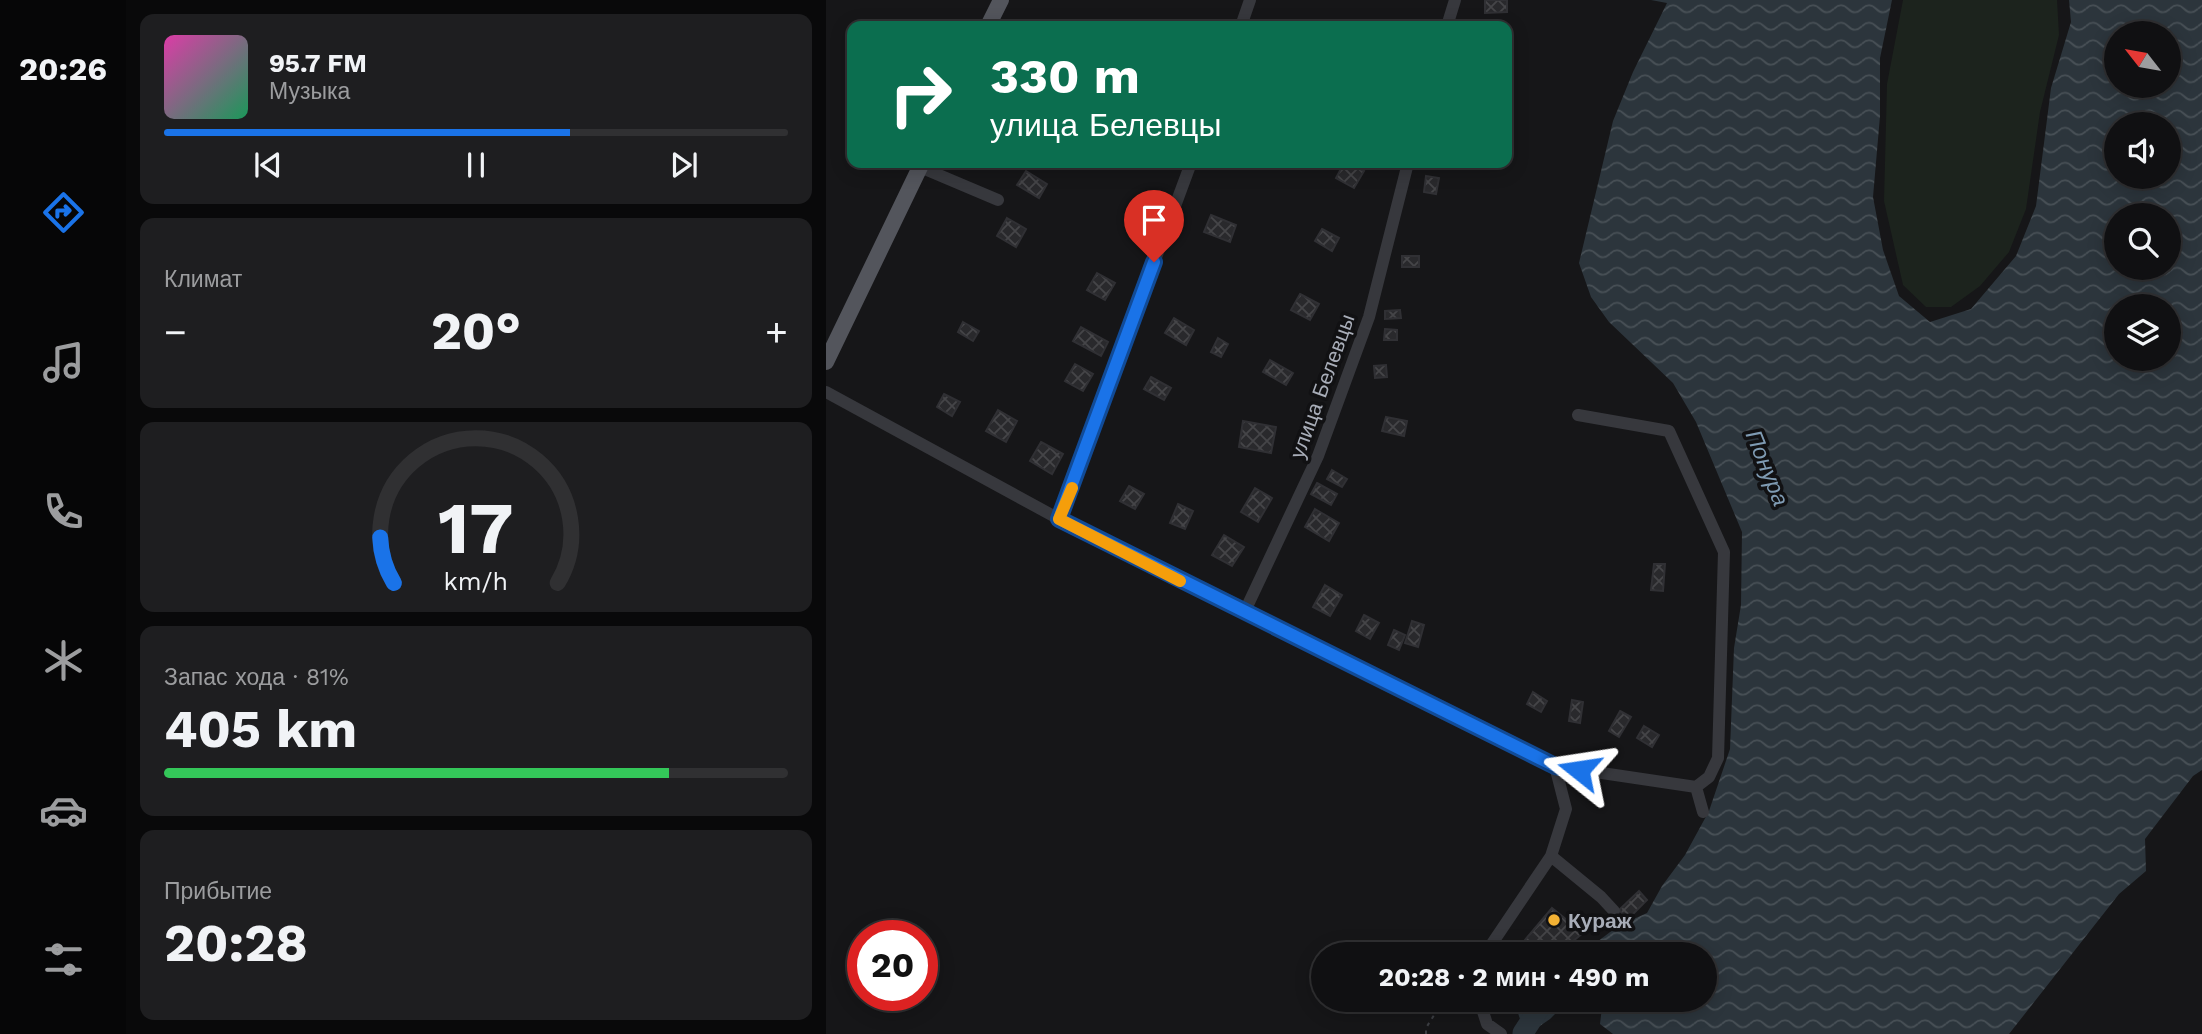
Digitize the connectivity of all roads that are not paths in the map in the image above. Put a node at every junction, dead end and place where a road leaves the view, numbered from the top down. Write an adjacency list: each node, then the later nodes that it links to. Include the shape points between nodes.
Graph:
1 (1001, 0): 4 (main road)
2 (1250, 0): 5 (street)
3 (1455, 0): 6 (street)
4 (990, 21)
5 (1243, 21)
6 (1449, 21)
7 (920, 168): 12 (main road)
8 (928, 168): 11 (street)
9 (1189, 168): 15 (street)
10 (1407, 168): 16 (street, улица Белевцы, via 1369,317 1346,380 1318,456)
11 (998, 200)
12 (826, 362)
13 (826, 392): 15 (street)
14 (1578, 415): 18 (street, via 1669,431 1724,552 1718,758 1709,777)
15 (1059, 519): 16 (street)
16 (1244, 613): 17 (street)
17 (1555, 766): 18 (street); 20 (street, via 1566,809)
18 (1696, 787): 19 (street)
19 (1703, 812)
20 (1551, 856): 21 (street); 22 (street)
21 (1614, 911)
22 (1493, 942)
23 (1483, 1012): 24 (street, via 1487,1024)
24 (1501, 1034)

